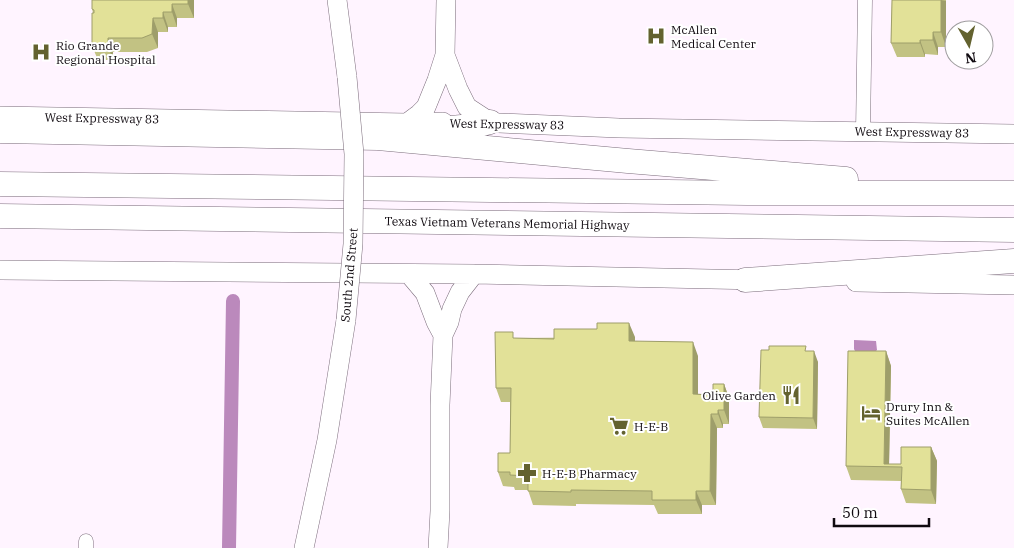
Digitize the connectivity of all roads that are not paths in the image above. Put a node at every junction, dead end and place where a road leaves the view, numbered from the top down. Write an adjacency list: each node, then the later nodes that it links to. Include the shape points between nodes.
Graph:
1 (337, 0): 23 (main road, South 2nd Street, bridge, via 354,154 353,244 346,320 327,440)
2 (446, 0): 4 (main road)
3 (865, 0): 8 (street)
4 (445, 55): 6 (main road, via 468,107); 9 (main road, via 426,107)
5 (0, 116): 9 (main road, West Expressway 83)
6 (490, 122): 8 (main road, West Expressway 83, via 619,128); 9 (highway)
7 (0, 131): 9 (highway, via 378,138)
8 (863, 131): 10 (main road, West Expressway 83)
9 (408, 132): 12 (highway, via 628,161 850,179)
10 (1014, 134)
11 (0, 184): 12 (highway)
12 (914, 193): 13 (highway)
13 (1014, 193)
14 (0, 216): 15 (highway, Texas Vietnam Veterans Memorial Highway)
15 (1014, 230)
16 (1014, 261): 20 (highway)
17 (0, 270): 18 (main road)
18 (409, 274): 19 (main road); 22 (main road, via 425,293)
19 (474, 274): 20 (main road); 22 (main road, via 460,292)
20 (745, 280): 21 (main road)
21 (1014, 285)
22 (443, 335): 24 (main road)
23 (304, 548)
24 (438, 548)

